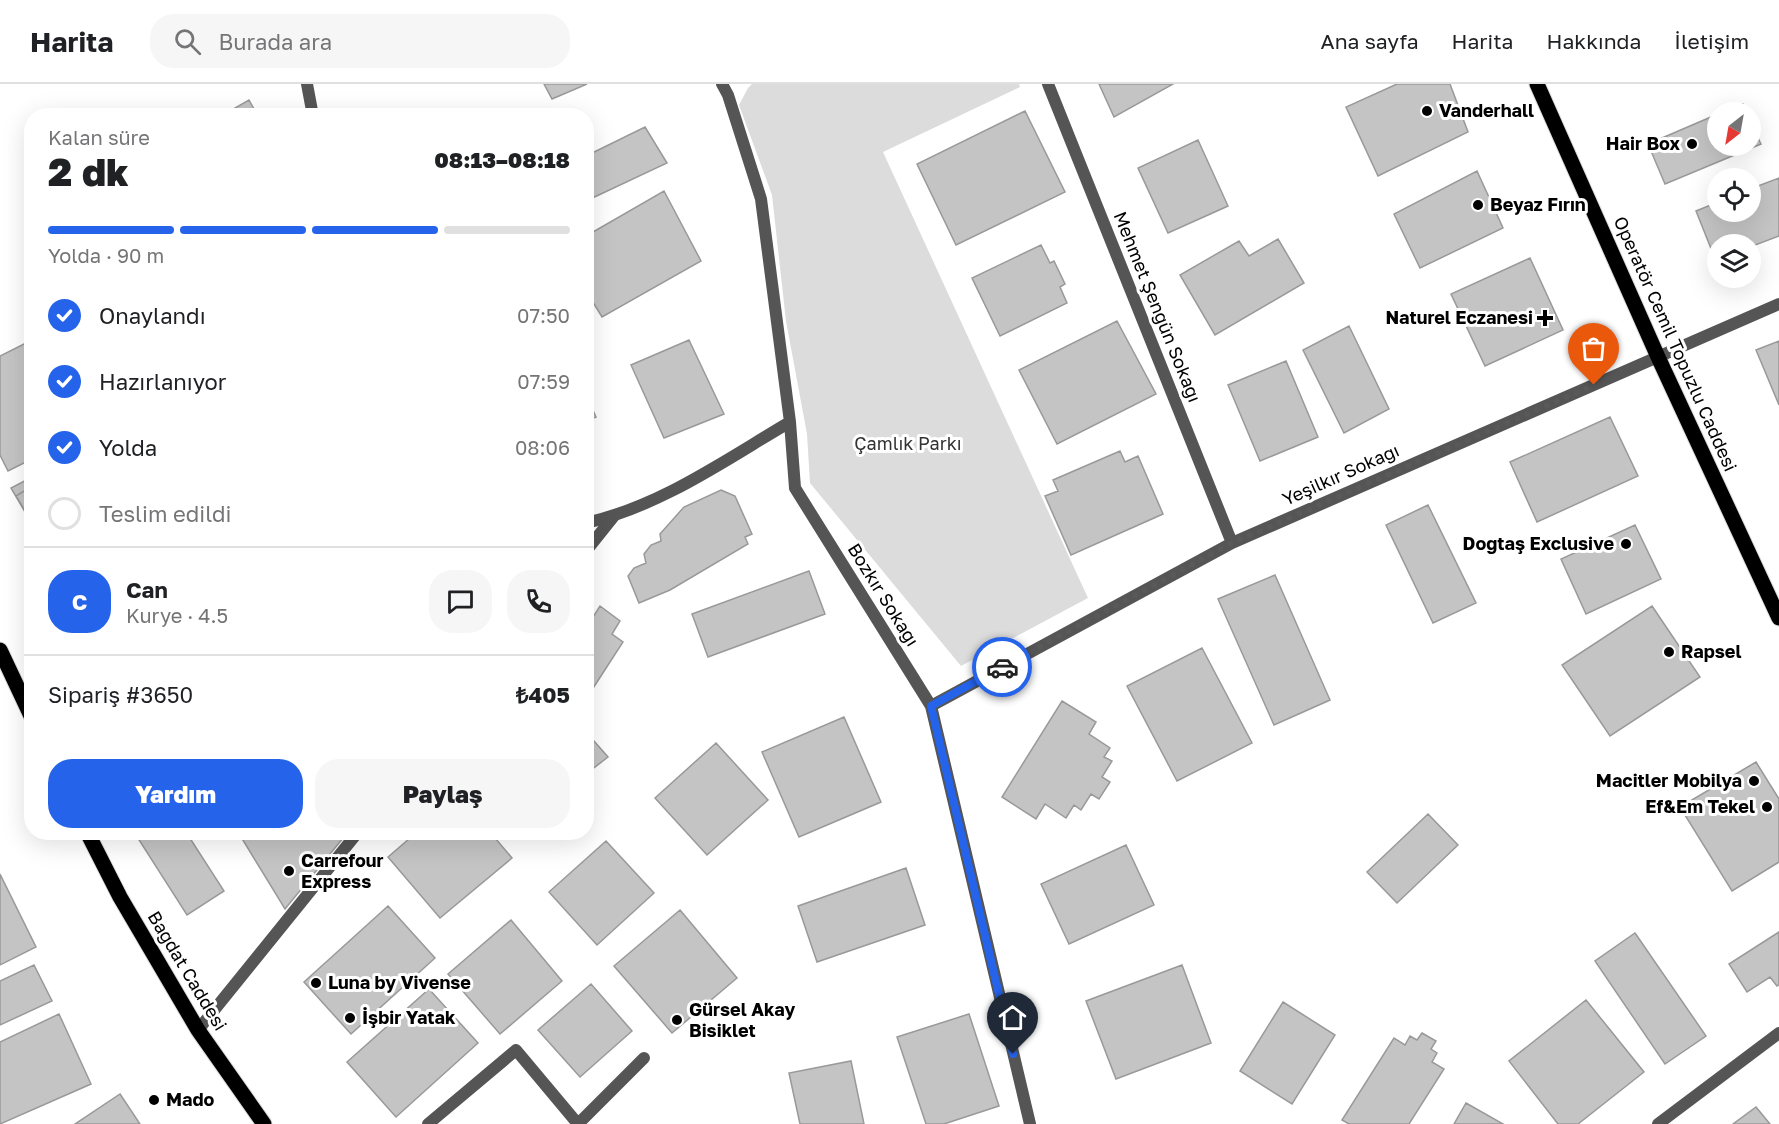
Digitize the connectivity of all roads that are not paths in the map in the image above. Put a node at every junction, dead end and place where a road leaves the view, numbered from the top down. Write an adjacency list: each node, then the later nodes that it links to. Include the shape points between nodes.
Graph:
1 (307, 84): 6 (street)
2 (737, 84): 5 (street)
3 (1048, 84): 13 (street, Mehmet Şengün Sokağı)
4 (1537, 84): 8 (main road, Operatör Cemil Topuzlu Caddesi)
5 (725, 90): 9 (street, Bozkır Sokağı, via 761,199)
6 (312, 108)
7 (1779, 304): 8 (street, Yeşilkır Sokağı)
8 (1658, 357): 13 (street, Yeşilkır Sokağı); 14 (main road, Operatör Cemil Topuzlu Caddesi)
9 (790, 422): 10 (street, via 665,495); 17 (street, Bozkır Sokağı, via 795,488)
10 (614, 516): 11 (street); 12 (street)
11 (594, 521)
12 (594, 541)
13 (1232, 543): 17 (street, Yeşilkır Sokağı)
14 (1779, 618)
15 (0, 650): 16 (main road)
16 (24, 701)
17 (931, 706): 25 (street, Bozkır Sokağı)
18 (91, 840): 20 (main road, Bağdat Caddesi)
19 (352, 840): 20 (street)
20 (198, 1030): 23 (main road, Bağdat Caddesi)
21 (1779, 1033): 26 (street)
22 (644, 1058): 24 (street, via 578,1124 516,1050)
23 (264, 1124)
24 (428, 1124)
25 (1029, 1124)
26 (1658, 1124)

